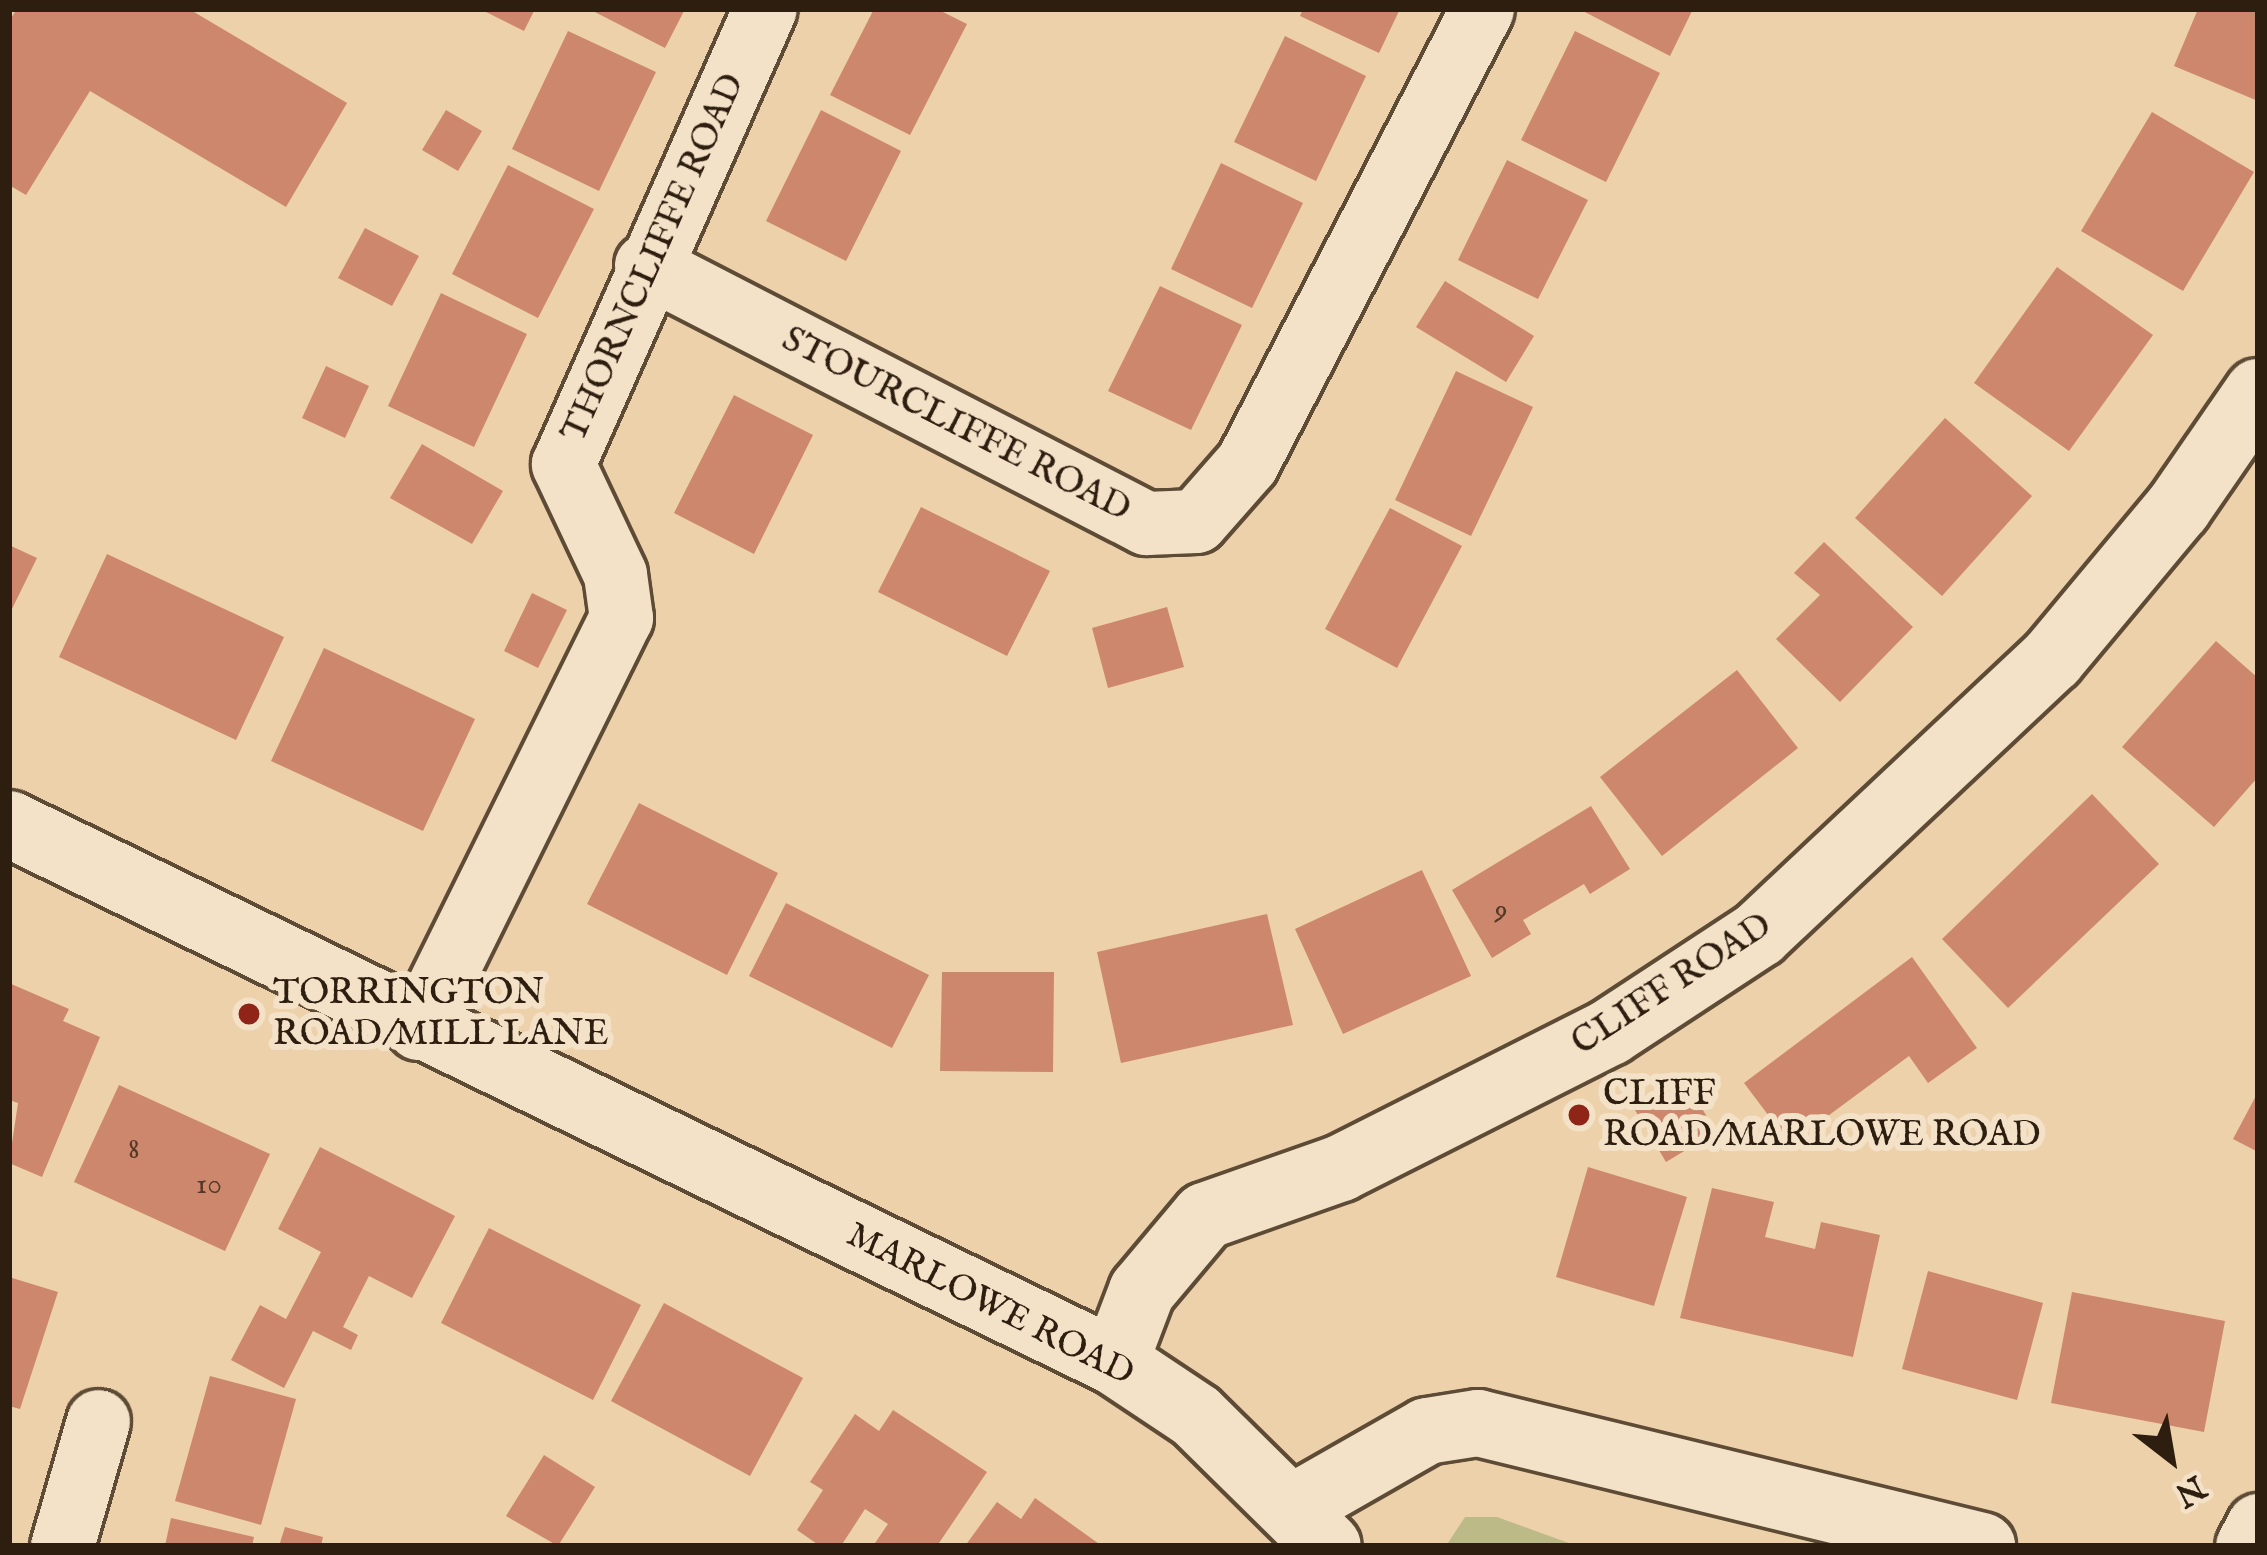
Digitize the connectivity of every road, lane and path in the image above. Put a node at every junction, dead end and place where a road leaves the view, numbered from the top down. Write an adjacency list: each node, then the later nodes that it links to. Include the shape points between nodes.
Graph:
1 (765, 9): 3 (street, THORNCLIFFE ROAD)
2 (1482, 9): 3 (street, STOURCLIFFE ROAD, via 1247,464 1196,521 1146,523)
3 (646, 265): 6 (street, THORNCLIFFE ROAD, via 563,464 615,574 621,617)
4 (2258, 392): 7 (street, CLIFF ROAD, via 2178,508 2052,659 1759,934 1610,1032 1341,1168 1205,1216 1142,1291)
5 (9, 824): 6 (street, MARLOWE ROAD)
6 (418, 1028): 7 (street, MARLOWE ROAD)
7 (1115, 1362): 10 (street, MARLOWE ROAD, via 1196,1416)
8 (98, 1421): 11 (street)
9 (2258, 1525): 13 (street)
10 (1311, 1526): 12 (street, MARLOWE ROAD, via 1427,1431 1478,1423)
11 (62, 1546)
12 (1982, 1546)
13 (2247, 1546)

